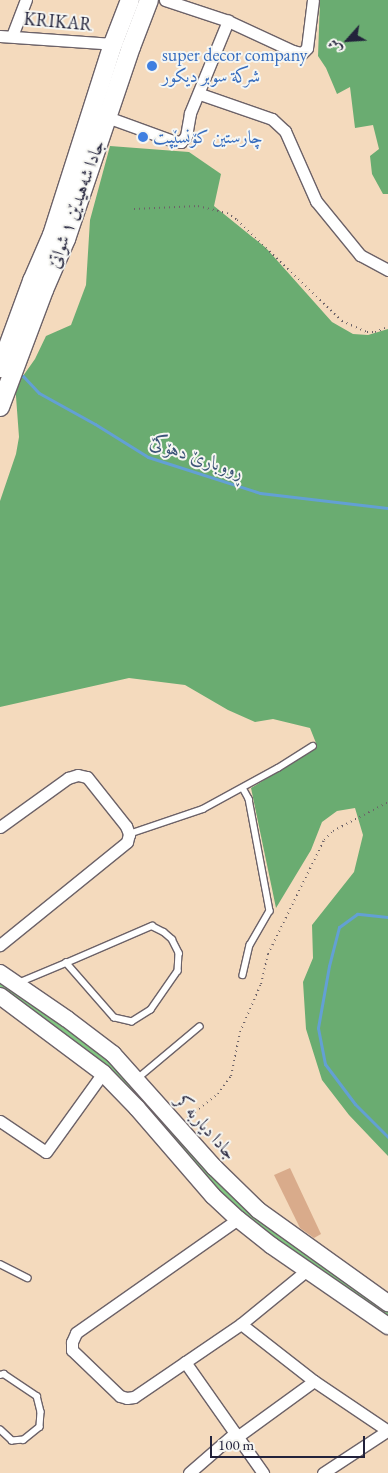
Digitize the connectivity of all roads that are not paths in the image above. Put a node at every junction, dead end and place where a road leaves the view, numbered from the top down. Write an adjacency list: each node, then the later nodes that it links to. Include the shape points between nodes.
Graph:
1 (26, 0): 7 (street)
2 (130, 0): 8 (main road, جادا شەهیدێن ١ شواتێ)
3 (149, 0): 10 (main road, جادا شەهیدێن ١ شواتێ)
4 (165, 0): 6 (street)
5 (313, 0): 6 (street, via 307,48 302,52 293,51)
6 (228, 21): 9 (street)
7 (6, 36): 8 (street, KRIKAR)
8 (113, 44): 12 (main road, جادا شەهیدێن ١ شواتێ)
9 (200, 94): 10 (street, via 181,142 173,142); 11 (street, via 272,119 285,131 316,201 360,255)
10 (107, 117): 12 (main road, جادا شەهیدێن ١ شواتێ, via 66,240)
11 (388, 270)
12 (38, 285): 13 (main road, جادا شەهیدێن ١ شواتێ); 14 (main road, جادا شەهیدێن ١ شواتێ)
13 (0, 368)
14 (0, 407)
15 (313, 746): 16 (lane)
16 (243, 788): 18 (lane, via 203,809); 22 (lane, via 250,800 270,911 250,945)
17 (0, 827): 18 (street, via 68,778 78,775 87,777)
18 (129, 834): 19 (street, via 127,842)
19 (0, 945)
20 (66, 963): 20 (lane, via 152,926 172,939 179,953 178,971 152,1010 132,1022 114,1018); 23 (lane)
21 (0, 973): 23 (main road, جادا دیاربه‌كر)
22 (243, 975)
23 (19, 986): 24 (main road); 27 (main road, جادا دیاربه‌كر, via 113,1054)
24 (5, 1000): 26 (main road)
25 (199, 1027): 27 (lane)
26 (103, 1073): 28 (street, via 46,1152); 29 (main road, via 213,1196)
27 (136, 1080): 33 (main road, جادا دیاربه‌كر, via 214,1167 258,1210)
28 (0, 1121)
29 (238, 1218): 31 (main road); 36 (street, via 76,1334 72,1342 72,1350 120,1396 127,1398 134,1397)
30 (0, 1264): 32 (lane)
31 (307, 1270): 34 (street); 35 (main road)
32 (28, 1278)
33 (388, 1303)
34 (241, 1324): 36 (street); 38 (street)
35 (388, 1326)
36 (185, 1362): 41 (street)
37 (0, 1375): 39 (lane, via 4,1374 37,1396 41,1412 40,1427 24,1440 12,1441)
38 (314, 1381): 40 (street); 41 (street)
39 (0, 1430)
40 (388, 1431): 44 (street)
41 (236, 1435): 42 (street); 43 (street)
42 (189, 1473)
43 (263, 1473)
44 (323, 1473)

